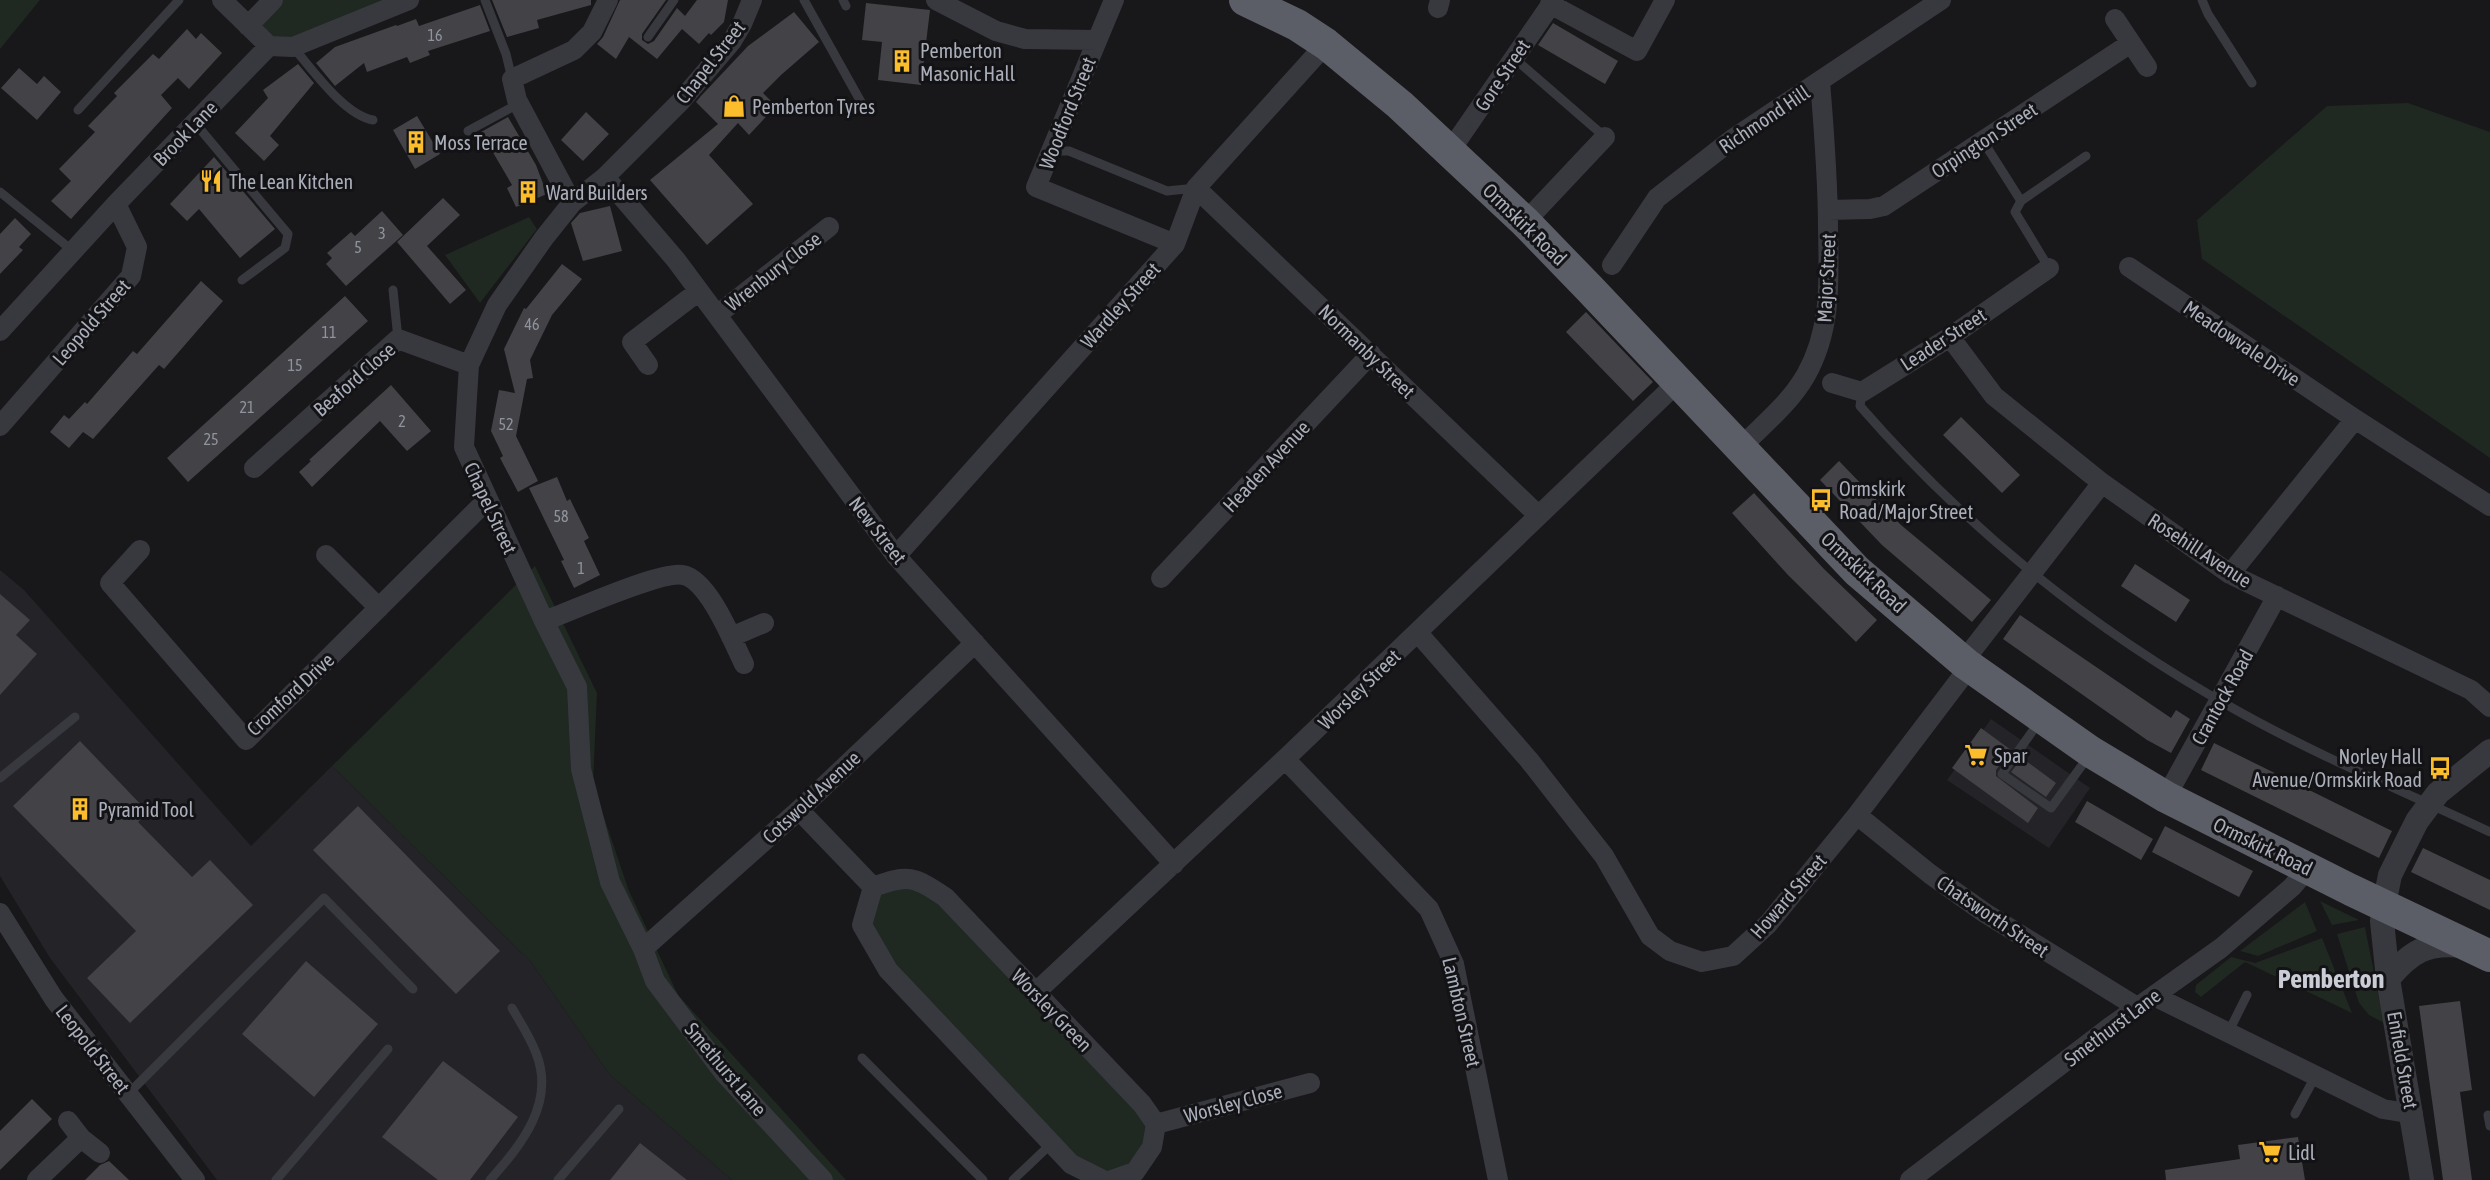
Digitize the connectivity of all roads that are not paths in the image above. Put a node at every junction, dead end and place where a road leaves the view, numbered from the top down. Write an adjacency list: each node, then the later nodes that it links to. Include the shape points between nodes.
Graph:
1 (178, 0): 32 (lane)
2 (222, 0): 18 (street)
3 (273, 0): 18 (street)
4 (410, 0): 24 (street)
5 (485, 0): 27 (lane)
6 (608, 0): 27 (street, via 592,32 574,50)
7 (674, 0): 19 (lane)
8 (752, 0): 41 (street, Chapel Street, via 732,41 680,102)
9 (804, 0): 30 (lane)
10 (936, 0): 20 (street, via 996,31 1024,39)
11 (1114, 0): 20 (street, Woodford Street)
12 (1245, 0): 22 (highway, Ormskirk Road)
13 (1665, 0): 16 (street, via 1637,51)
14 (1941, 0): 28 (street, Richmond Hill)
15 (2202, 0): 29 (lane)
16 (1552, 2): 25 (street, Gore Street)
17 (2115, 19): 21 (street)
18 (248, 26): 23 (street)
19 (648, 38)
20 (1096, 40): 38 (street, Woodford Street)
21 (2131, 43): 26 (street); 37 (street, Orpington Street)
22 (1326, 44): 39 (highway, Ormskirk Road); 42 (street, Wardley Street)
23 (269, 46): 24 (street); 34 (street, Brook Lane)
24 (293, 47): 33 (lane, via 335,95 364,119)
25 (1514, 58): 36 (lane); 39 (street, Gore Street)
26 (2146, 67)
27 (512, 79): 31 (street)
28 (1820, 81): 47 (street, Major Street); 52 (street, Richmond Hill, via 1734,138 1657,198)
29 (2252, 82)
30 (861, 102)
31 (519, 104): 35 (lane); 45 (street)
32 (78, 110)
33 (373, 120)
34 (195, 123): 46 (street, Brook Lane); 55 (lane, via 288,234 285,248)
35 (468, 131)
36 (1605, 137): 48 (street)
37 (1983, 141): 44 (lane); 47 (street, Orpington Street, via 1884,206)
38 (1051, 151): 42 (lane, via 1069,151 1167,191); 50 (street, Woodford Street, via 1036,187)
39 (1450, 151): 48 (highway, Ormskirk Road)
40 (2086, 156): 44 (lane)
41 (605, 177): 45 (street, Chapel Street); 57 (street, New Street)
42 (1196, 188): 50 (street, Wardley Street); 62 (street, Normanby Street)
43 (0, 192): 51 (lane)
44 (2021, 201): 54 (lane, via 2015,212)
45 (572, 203): 63 (street, Chapel Street, via 497,305)
46 (116, 204): 51 (street, Brook Lane); 69 (street, Leopold Street, via 137,247 131,276)
47 (1828, 210): 70 (street, Major Street, via 1830,291 1823,334 1806,375 1785,404)
48 (1525, 222): 65 (highway, Ormskirk Road)
49 (829, 227): 58 (street, Wrenbury Close)
50 (1175, 244): 78 (street, Wardley Street)
51 (73, 251): 59 (street, Brook Lane)
52 (1612, 265)
53 (2129, 267): 68 (street, Meadowvale Drive)
54 (2049, 268): 60 (street, Leader Street)
55 (242, 280)
56 (393, 290): 61 (lane)
57 (699, 291): 58 (street, New Street); 64 (street, via 632,342)
58 (717, 315): 78 (street, New Street)
59 (0, 331)
60 (1950, 337): 67 (street, Leader Street); 72 (street, Rosehill Avenue, via 1994,396)
61 (398, 339): 63 (street, Beaford Close); 71 (street, Beaford Close)
62 (1371, 354): 75 (street, Normanby Street); 81 (street, Headen Avenue)
63 (469, 365): 73 (street, Chapel Street, via 464,447)
64 (648, 365)
65 (1678, 381): 70 (highway, Ormskirk Road); 75 (street, Worsley Street)
66 (1832, 383): 67 (street)
67 (1862, 392): 79 (lane, via 1860,406 1904,457)
68 (2355, 419): 74 (street, Meadowvale Drive); 80 (street)
69 (0, 426)
70 (1742, 447): 90 (highway, Ormskirk Road, via 1857,572)
71 (254, 468)
72 (2102, 483): 79 (street, Howard Street); 80 (street, Rosehill Avenue)
73 (487, 500): 83 (street, Cromford Drive); 84 (street, Chapel Street)
74 (2490, 506)
75 (1538, 515): 86 (street, Worsley Street)
76 (140, 550): 83 (street, Cromford Drive, via 110,583 246,740)
77 (326, 555): 83 (street)
78 (896, 556): 88 (street, New Street)
79 (2031, 572): 90 (street, Howard Street); 91 (lane, via 2109,632)
80 (2229, 574): 82 (street, Rosehill Avenue)
81 (1161, 578)
82 (2277, 596): 91 (street, Crantock Road); 92 (street, Rosehill Avenue, via 2471,690)
83 (379, 608)
84 (544, 621): 87 (street, via 661,576 684,575 715,604); 109 (street, Chapel Street, via 577,687 581,769 610,882)
85 (764, 623): 87 (street)
86 (1418, 633): 97 (street, Worsley Street); 102 (street, Howard Street, via 1529,760 1604,856 1650,936 1670,951 1702,962 1733,956 1768,924)
87 (731, 637): 89 (street)
88 (975, 643): 101 (street, Cotswold Avenue); 104 (street, New Street)
89 (744, 664)
90 (1966, 664): 94 (highway, Ormskirk Road); 102 (street, Howard Street, via 1961,678)
91 (2220, 700): 99 (street, Crantock Road); 100 (lane)
92 (2490, 707)
93 (75, 717): 98 (lane)
94 (2042, 718): 96 (highway, Ormskirk Road); 96 (lane, via 2002,774 2051,808)
95 (2490, 751): 100 (street, Enfield Street)
96 (2091, 752): 99 (highway, Ormskirk Road)
97 (1286, 759): 104 (street, Worsley Street); 144 (street, Lambton Street, via 1429,909 1454,964)
98 (0, 778)
99 (2166, 797): 105 (highway, Ormskirk Road)
100 (2428, 804): 103 (lane); 107 (street, Enfield Street, via 2395,862)
101 (799, 810): 106 (street); 109 (street, Cotswold Avenue)
102 (1857, 815): 116 (street, Chatsworth Street, via 1985,913)
103 (2490, 832)
104 (1174, 864): 113 (street, Worsley Street)
105 (2304, 866): 107 (highway, Ormskirk Road); 115 (street, Smethurst Lane, via 2292,887 2221,948)
106 (873, 887): 113 (street, Worsley Green, via 897,878 919,880 945,897); 132 (street, via 862,925 888,970)
107 (2384, 905): 110 (highway, Ormskirk Road); 111 (street, Enfield Street)
108 (0, 913): 123 (street, Leopold Street, via 54,999)
109 (643, 949): 139 (street, Smethurst Lane, via 655,981 724,1072)
110 (2480, 951): 111 (street, via 2449,944 2423,948 2400,964)
111 (2388, 979): 126 (street, Enfield Street)
112 (413, 989): 123 (lane, via 324,898)
113 (1035, 993): 129 (street, Worsley Green, via 1142,1104)
114 (2247, 994): 118 (lane)
115 (2154, 996): 116 (street, Smethurst Lane); 118 (street)
116 (2137, 1007): 145 (street, Smethurst Lane)
117 (512, 1008): 137 (lane, via 536,1053 542,1076 540,1103 529,1130)
118 (2228, 1033): 121 (street)
119 (388, 1049): 136 (lane)
120 (862, 1058): 140 (lane)
121 (2316, 1075): 125 (lane); 126 (street, via 2383,1109)
122 (1310, 1083): 129 (street, Worsley Close)
123 (128, 1094): 135 (street, Leopold Street)
124 (619, 1109): 138 (lane)
125 (2295, 1114)
126 (2413, 1114): 146 (street, Enfield Street)
127 (2488, 1115): 130 (lane)
128 (68, 1120): 131 (street)
129 (1156, 1124): 143 (street, via 1152,1147 1135,1172)
130 (2490, 1126)
131 (81, 1138): 133 (street); 134 (street)
132 (1051, 1144): 141 (lane); 142 (street, via 1071,1164)
133 (100, 1153)
134 (37, 1180)
135 (195, 1180)
136 (276, 1180)
137 (490, 1180)
138 (558, 1180)
139 (823, 1180)
140 (983, 1180)
141 (1013, 1180)
142 (1103, 1180)
143 (1112, 1180)
144 (1498, 1180)
145 (1910, 1180)
146 (2422, 1180)

